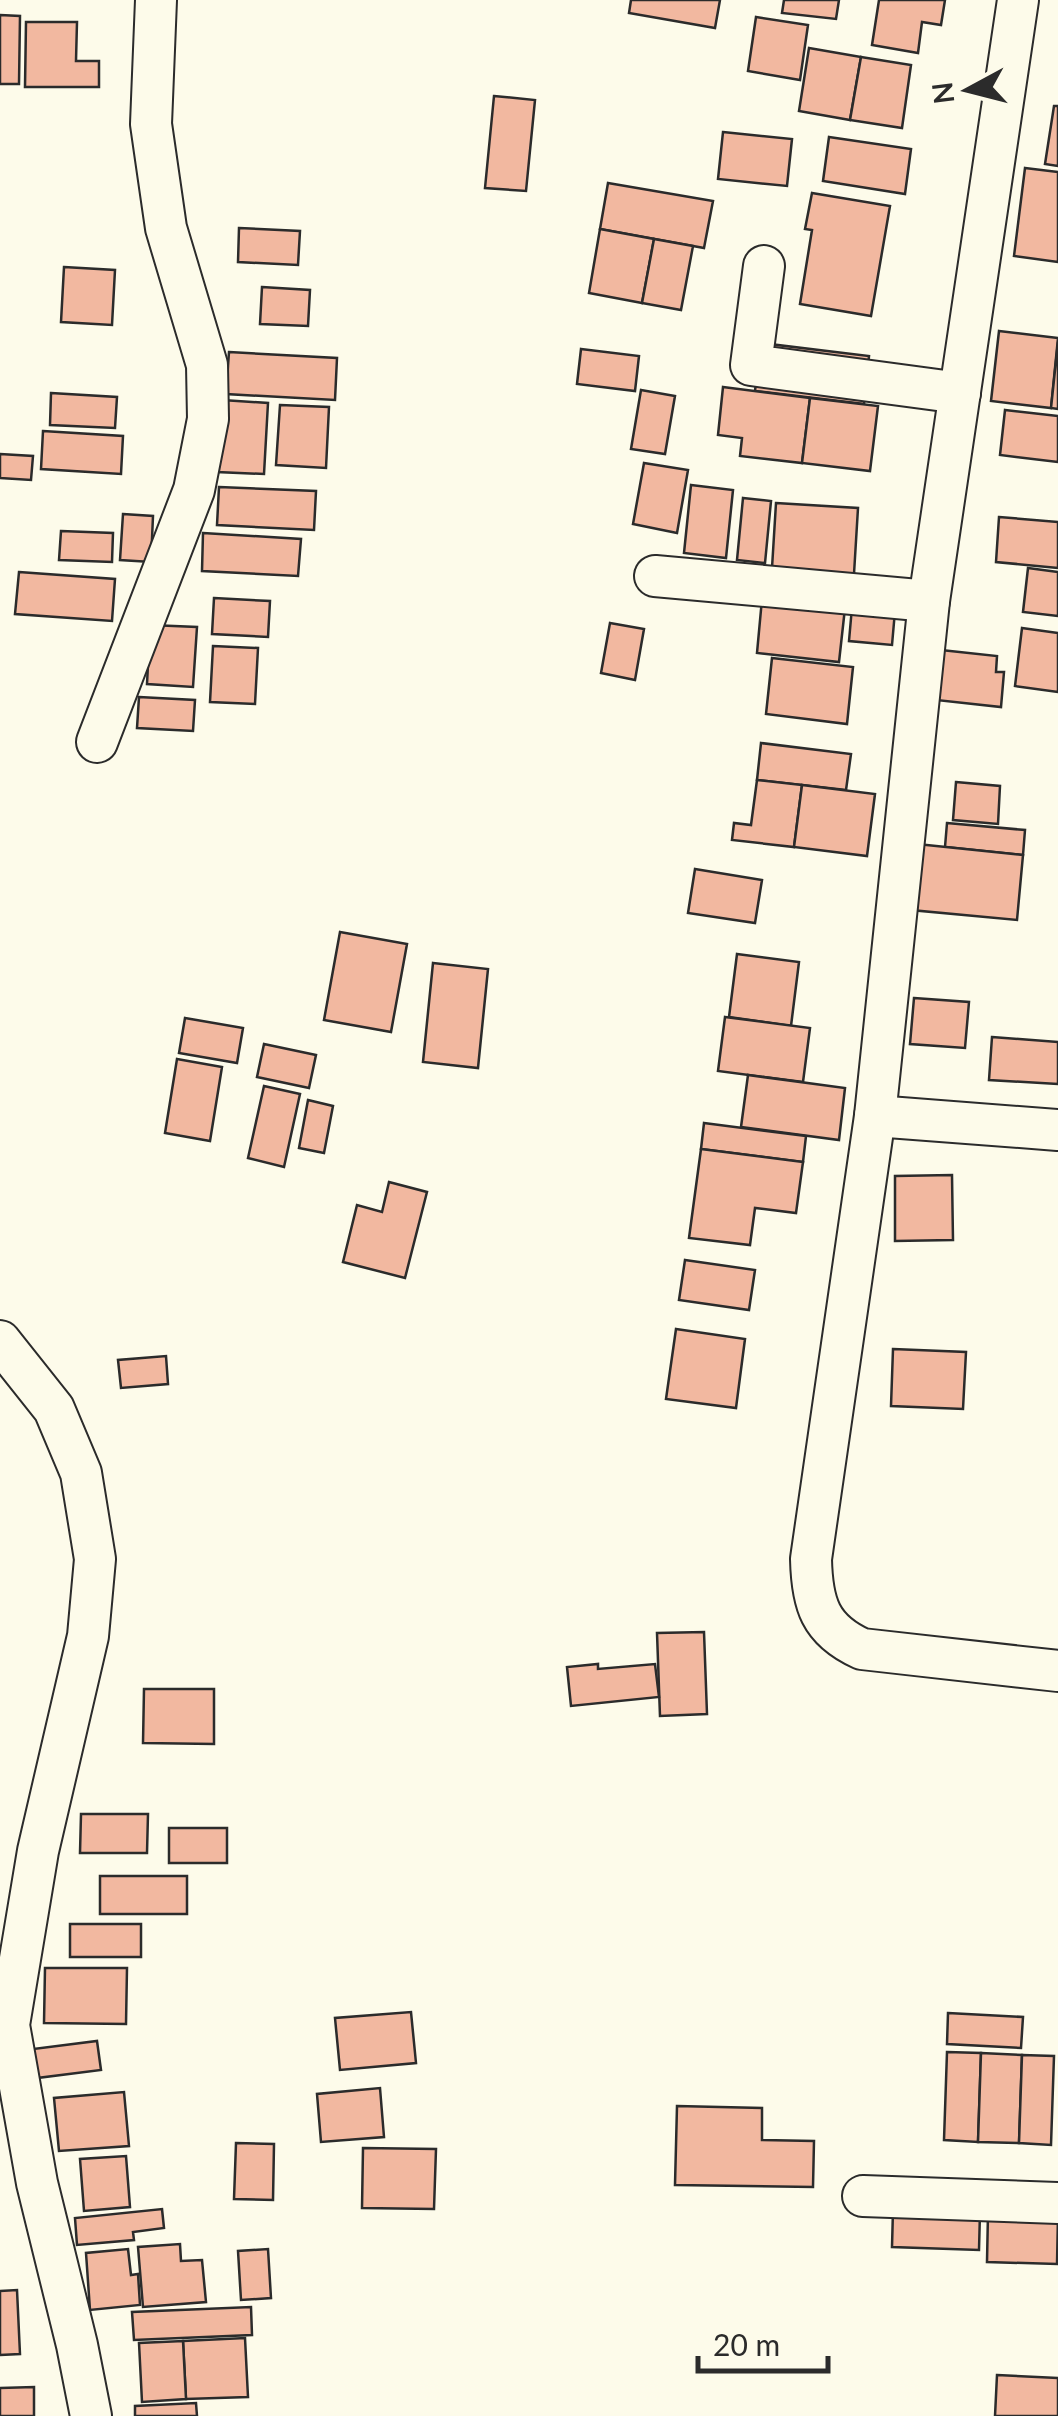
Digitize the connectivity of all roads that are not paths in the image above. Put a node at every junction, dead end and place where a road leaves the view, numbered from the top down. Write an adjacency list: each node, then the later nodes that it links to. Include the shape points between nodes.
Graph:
1 (156, 0): 7 (street, via 151,124 166,228 207,365 208,419 194,490)
2 (1018, 0): 4 (street)
3 (764, 266): 4 (street, via 751,365)
4 (960, 393): 6 (street)
5 (655, 576): 6 (street)
6 (930, 601): 8 (street)
7 (97, 742)
8 (875, 1116): 9 (street); 11 (street, via 811,1559 812,1591 836,1637 862,1649)
9 (1058, 1130)
10 (0, 1341): 12 (street, via 54,1409 81,1474 94,1559 88,1636)
11 (1058, 1671)
12 (5, 2025): 15 (street)
13 (862, 2196): 14 (street)
14 (1058, 2202)
15 (91, 2416)

